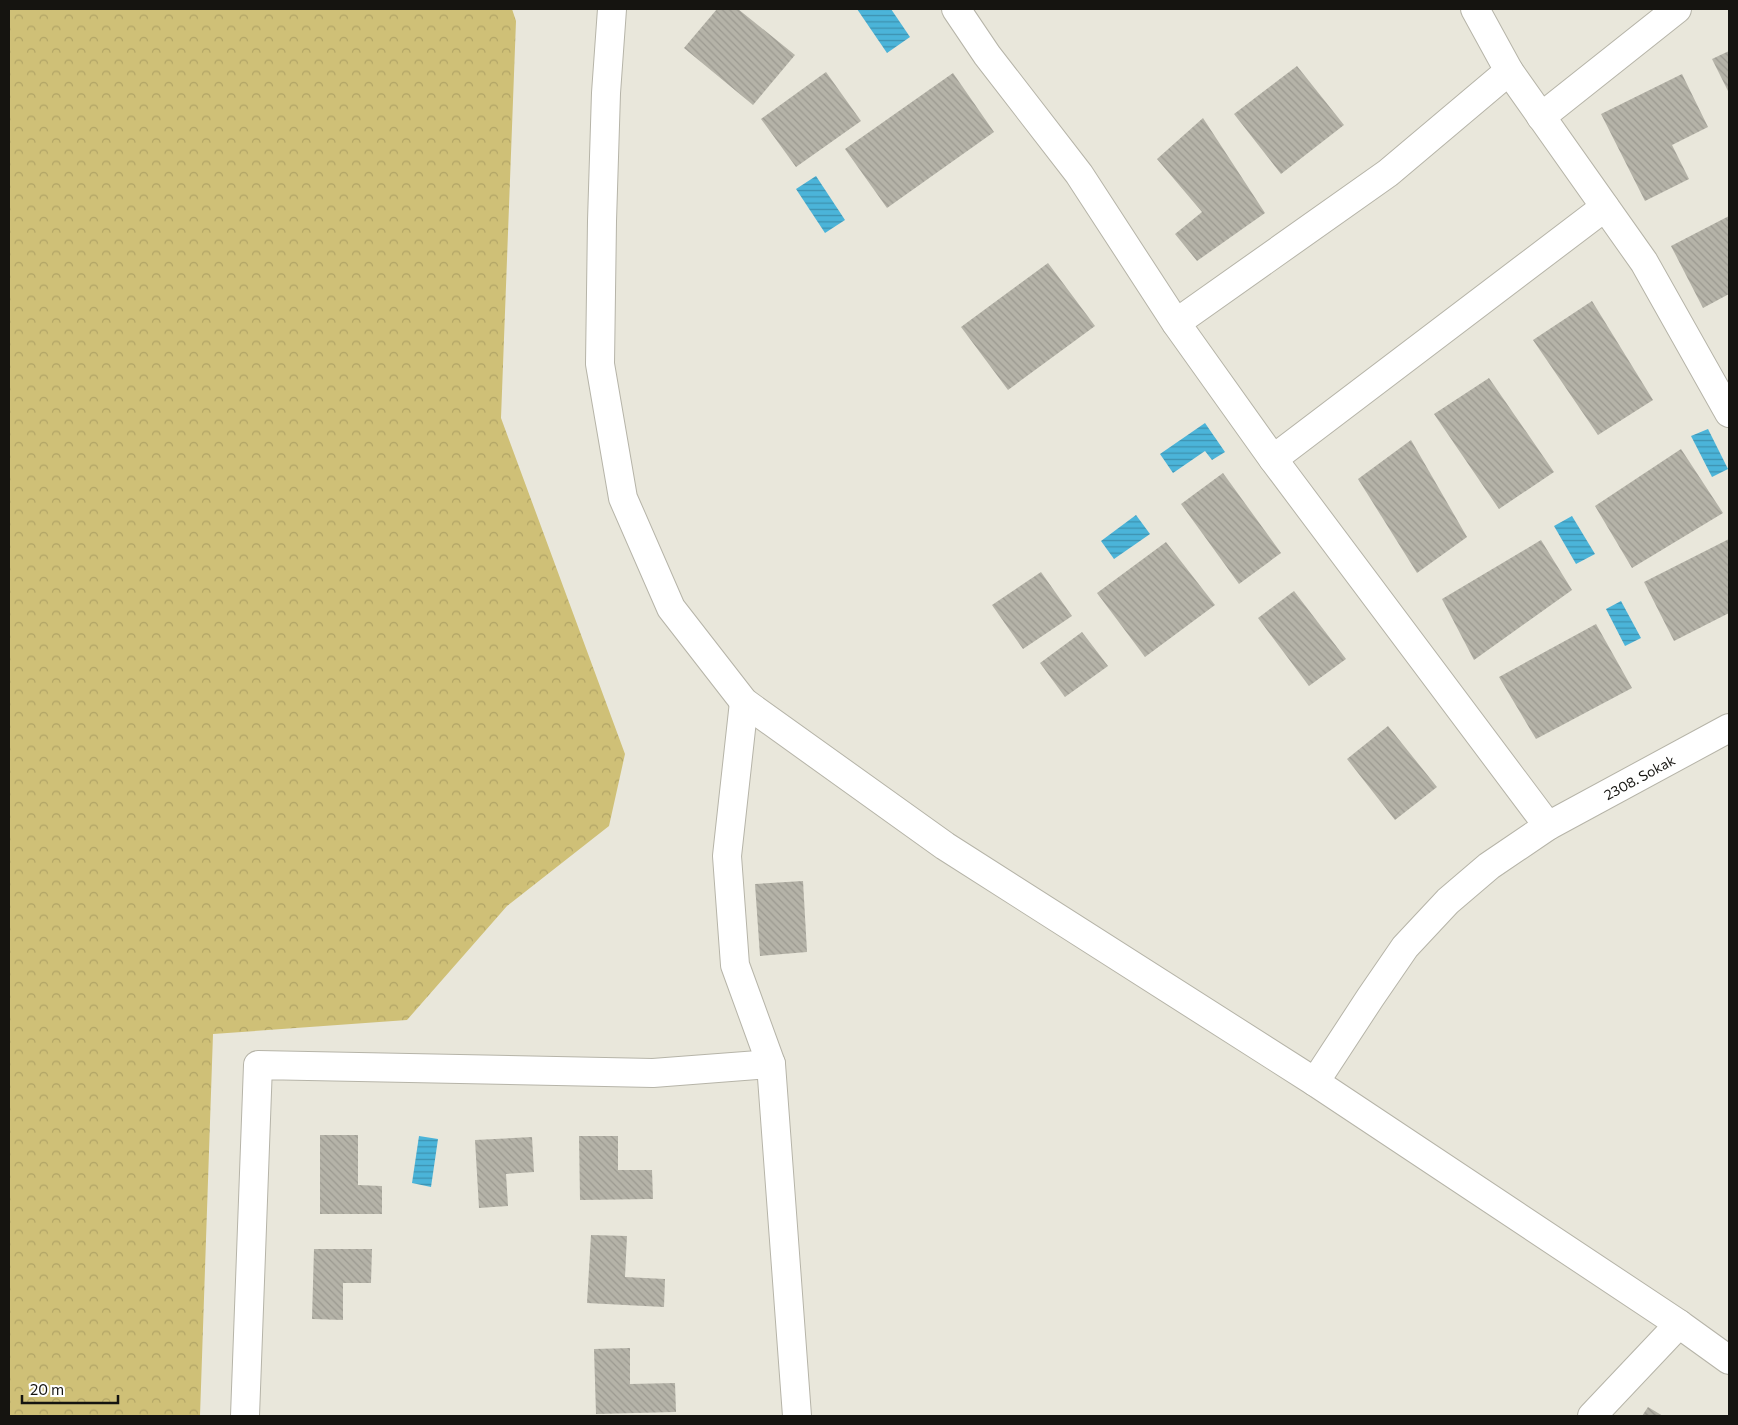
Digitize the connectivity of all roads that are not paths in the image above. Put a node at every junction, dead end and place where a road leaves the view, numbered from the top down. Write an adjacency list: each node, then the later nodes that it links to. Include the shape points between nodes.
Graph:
1 (612, 9): 11 (street, via 603,181 600,364 623,498 671,608)
2 (956, 9): 8 (street, via 987,55 1079,174)
3 (1475, 9): 5 (street)
4 (1677, 9): 6 (street)
5 (1509, 71): 6 (street); 8 (street, via 1388,173)
6 (1541, 117): 7 (street)
7 (1605, 207): 9 (street, via 1644,262); 10 (street)
8 (1176, 323): 10 (street)
9 (1729, 413)
10 (1273, 459): 13 (street)
11 (744, 702): 14 (street, via 727,856 735,965); 15 (street, via 945,846)
12 (1729, 728): 13 (street, 2308. Sokak)
13 (1548, 826): 15 (street, 2308. Sokak, via 1489,866 1448,901 1405,947)
14 (771, 1064): 18 (street, via 653,1073 258,1066); 19 (street)
15 (1315, 1082): 16 (street)
16 (1679, 1324): 17 (street); 20 (street)
17 (1729, 1360)
18 (245, 1416)
19 (797, 1416)
20 (1592, 1416)

